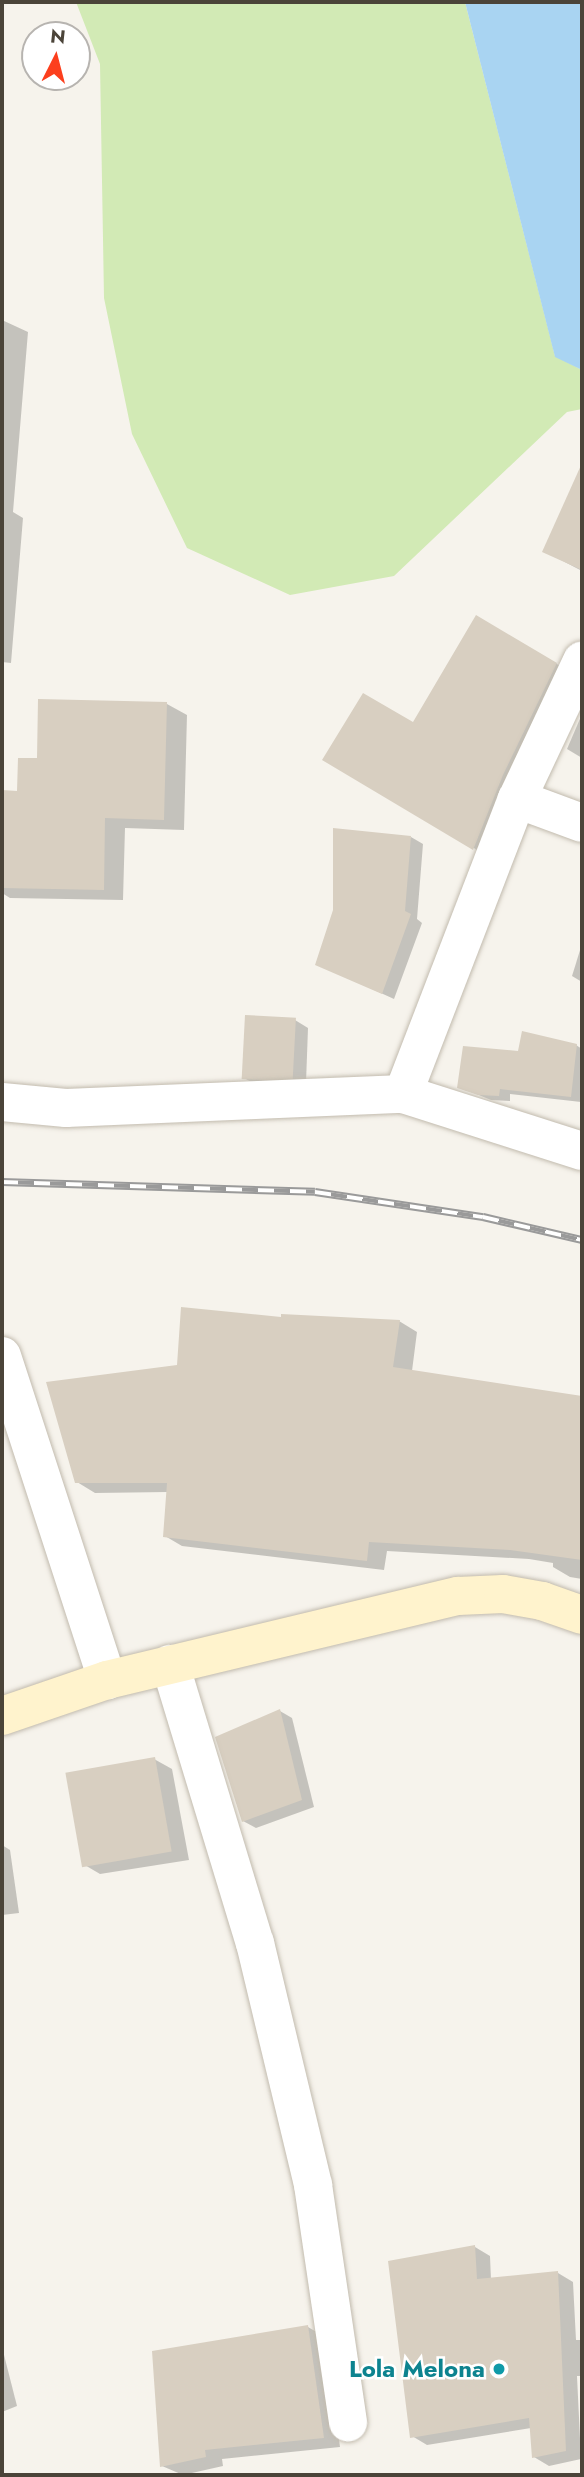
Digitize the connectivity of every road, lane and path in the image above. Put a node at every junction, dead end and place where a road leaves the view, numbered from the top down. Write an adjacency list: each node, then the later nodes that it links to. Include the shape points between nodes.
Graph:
1 (582, 661): 2 (street)
2 (517, 799): 3 (street); 4 (street)
3 (582, 823)
4 (404, 1094): 5 (street, via 66,1108); 6 (street)
5 (2, 1102)
6 (582, 1151)
7 (2, 1356): 10 (street)
8 (582, 1615): 9 (main road, via 503,1594 458,1596)
9 (170, 1664): 10 (main road); 12 (street, via 255,1943 313,2185)
10 (107, 1680): 11 (main road)
11 (2, 1716)
12 (348, 2422)

